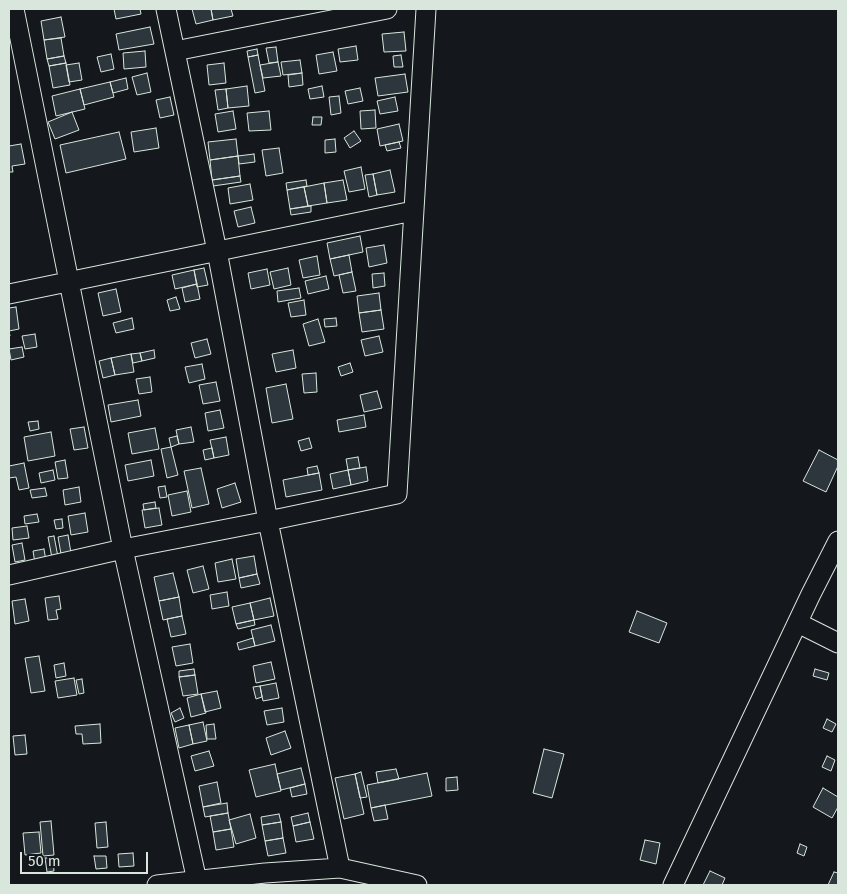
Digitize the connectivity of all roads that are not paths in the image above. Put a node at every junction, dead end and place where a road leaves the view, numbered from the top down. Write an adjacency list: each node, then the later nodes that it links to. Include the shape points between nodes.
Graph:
1 (14, 9): 8 (street)
2 (166, 9): 5 (street)
3 (387, 9): 5 (street)
4 (426, 9): 6 (street)
5 (174, 52): 7 (street)
6 (413, 211): 7 (street); 10 (street, via 396,494)
7 (217, 251): 8 (street); 10 (street)
8 (69, 281): 9 (street); 12 (street)
9 (9, 294)
10 (268, 521): 12 (street); 16 (street)
11 (838, 541): 14 (street)
12 (123, 549): 13 (street); 17 (street)
13 (9, 575)
14 (798, 623): 15 (street); 21 (street)
15 (838, 643)
16 (340, 868): 17 (street, via 265,873); 18 (street)
17 (207, 882): 19 (street)
18 (387, 882): 20 (street)
19 (157, 885)
20 (417, 885)
21 (673, 885)

